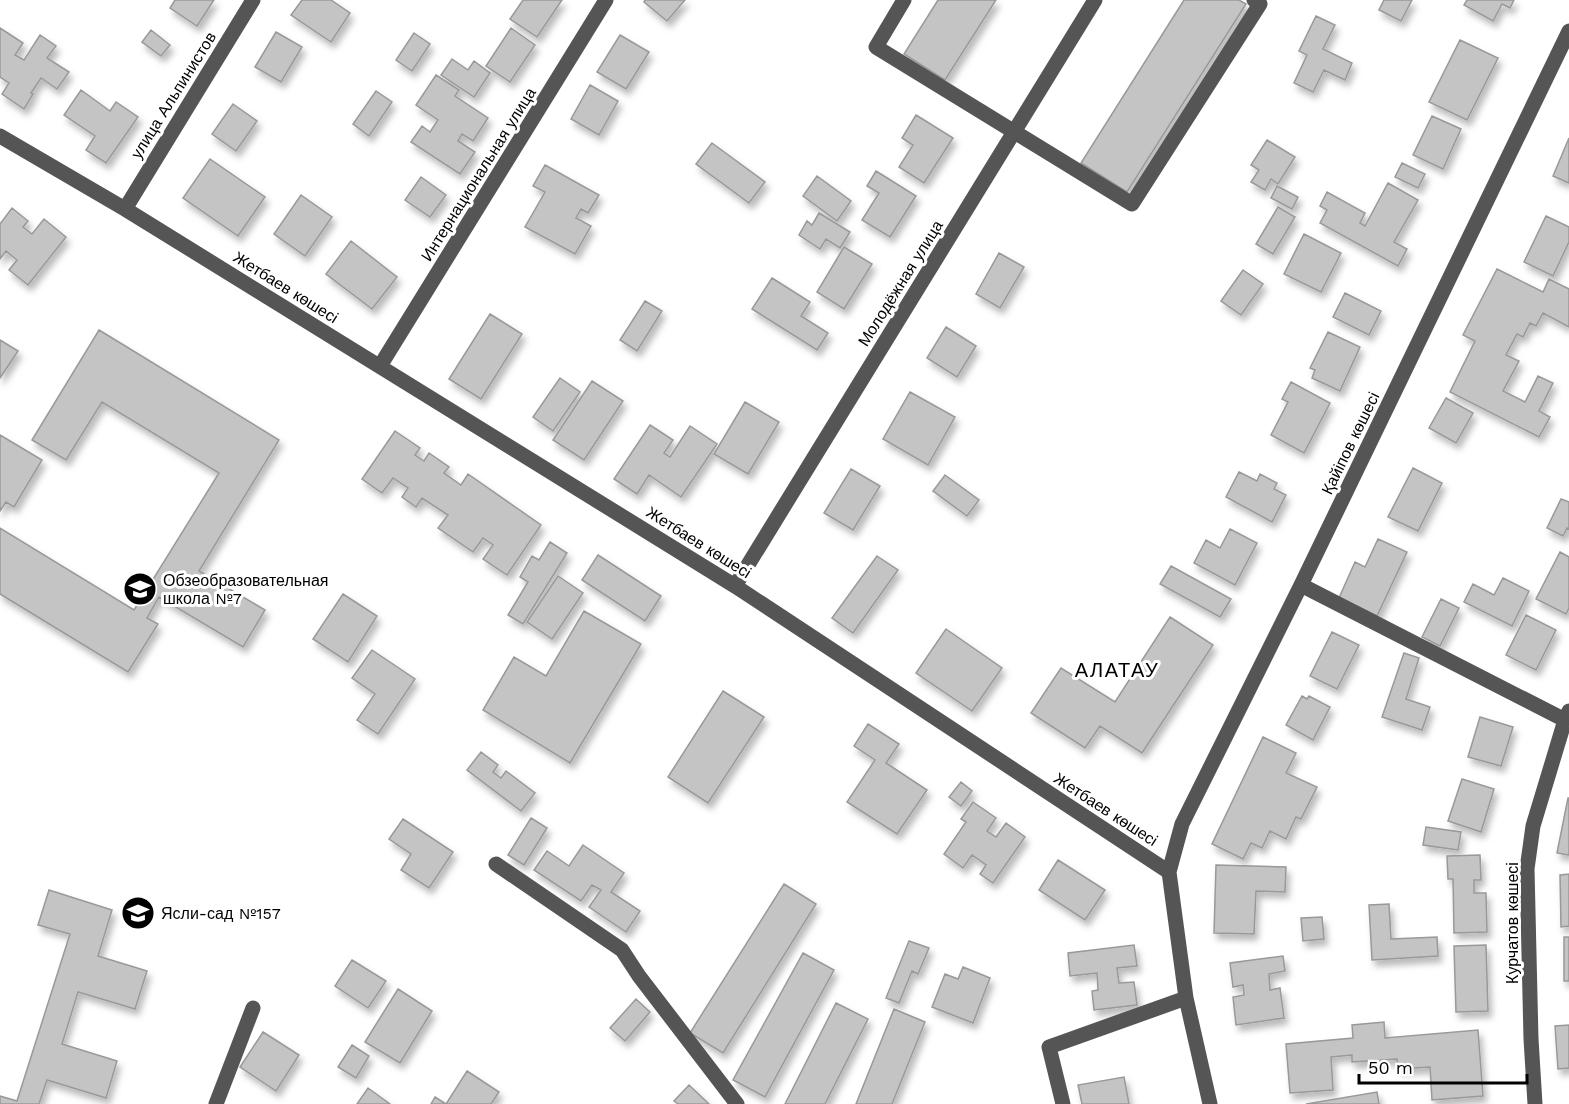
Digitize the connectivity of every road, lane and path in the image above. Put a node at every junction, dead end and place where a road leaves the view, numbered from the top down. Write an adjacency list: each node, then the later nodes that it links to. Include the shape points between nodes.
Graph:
1 (253, 0): 9 (street, улица Альпинистов)
2 (606, 0): 10 (street, Интернациональная улица)
3 (904, 0): 7 (street, via 876,47)
4 (1095, 0): 7 (street, Молодёжная улица)
5 (1254, 0): 7 (street, via 1260,4 1132,204)
6 (1569, 31): 11 (street, Қайіпов көшесі)
7 (1014, 131): 12 (street, Молодёжная улица)
8 (0, 136): 9 (street, Жетбаев көшесі)
9 (124, 209): 10 (street, Жетбаев көшесі)
10 (380, 366): 12 (street, Жетбаев көшесі)
11 (1301, 585): 13 (street); 15 (street, Қайіпов көшесі, via 1182,824)
12 (735, 586): 15 (street, Жетбаев көшесі)
13 (1567, 716): 22 (street, Курчатов көшесі, via 1533,826 1527,869)
14 (496, 864): 19 (street, via 622,950)
15 (1168, 872): 16 (street)
16 (1186, 998): 20 (street, via 1049,1047); 21 (street)
17 (253, 1008): 18 (street)
18 (216, 1104)
19 (737, 1104)
20 (1063, 1104)
21 (1210, 1104)
22 (1535, 1104)

